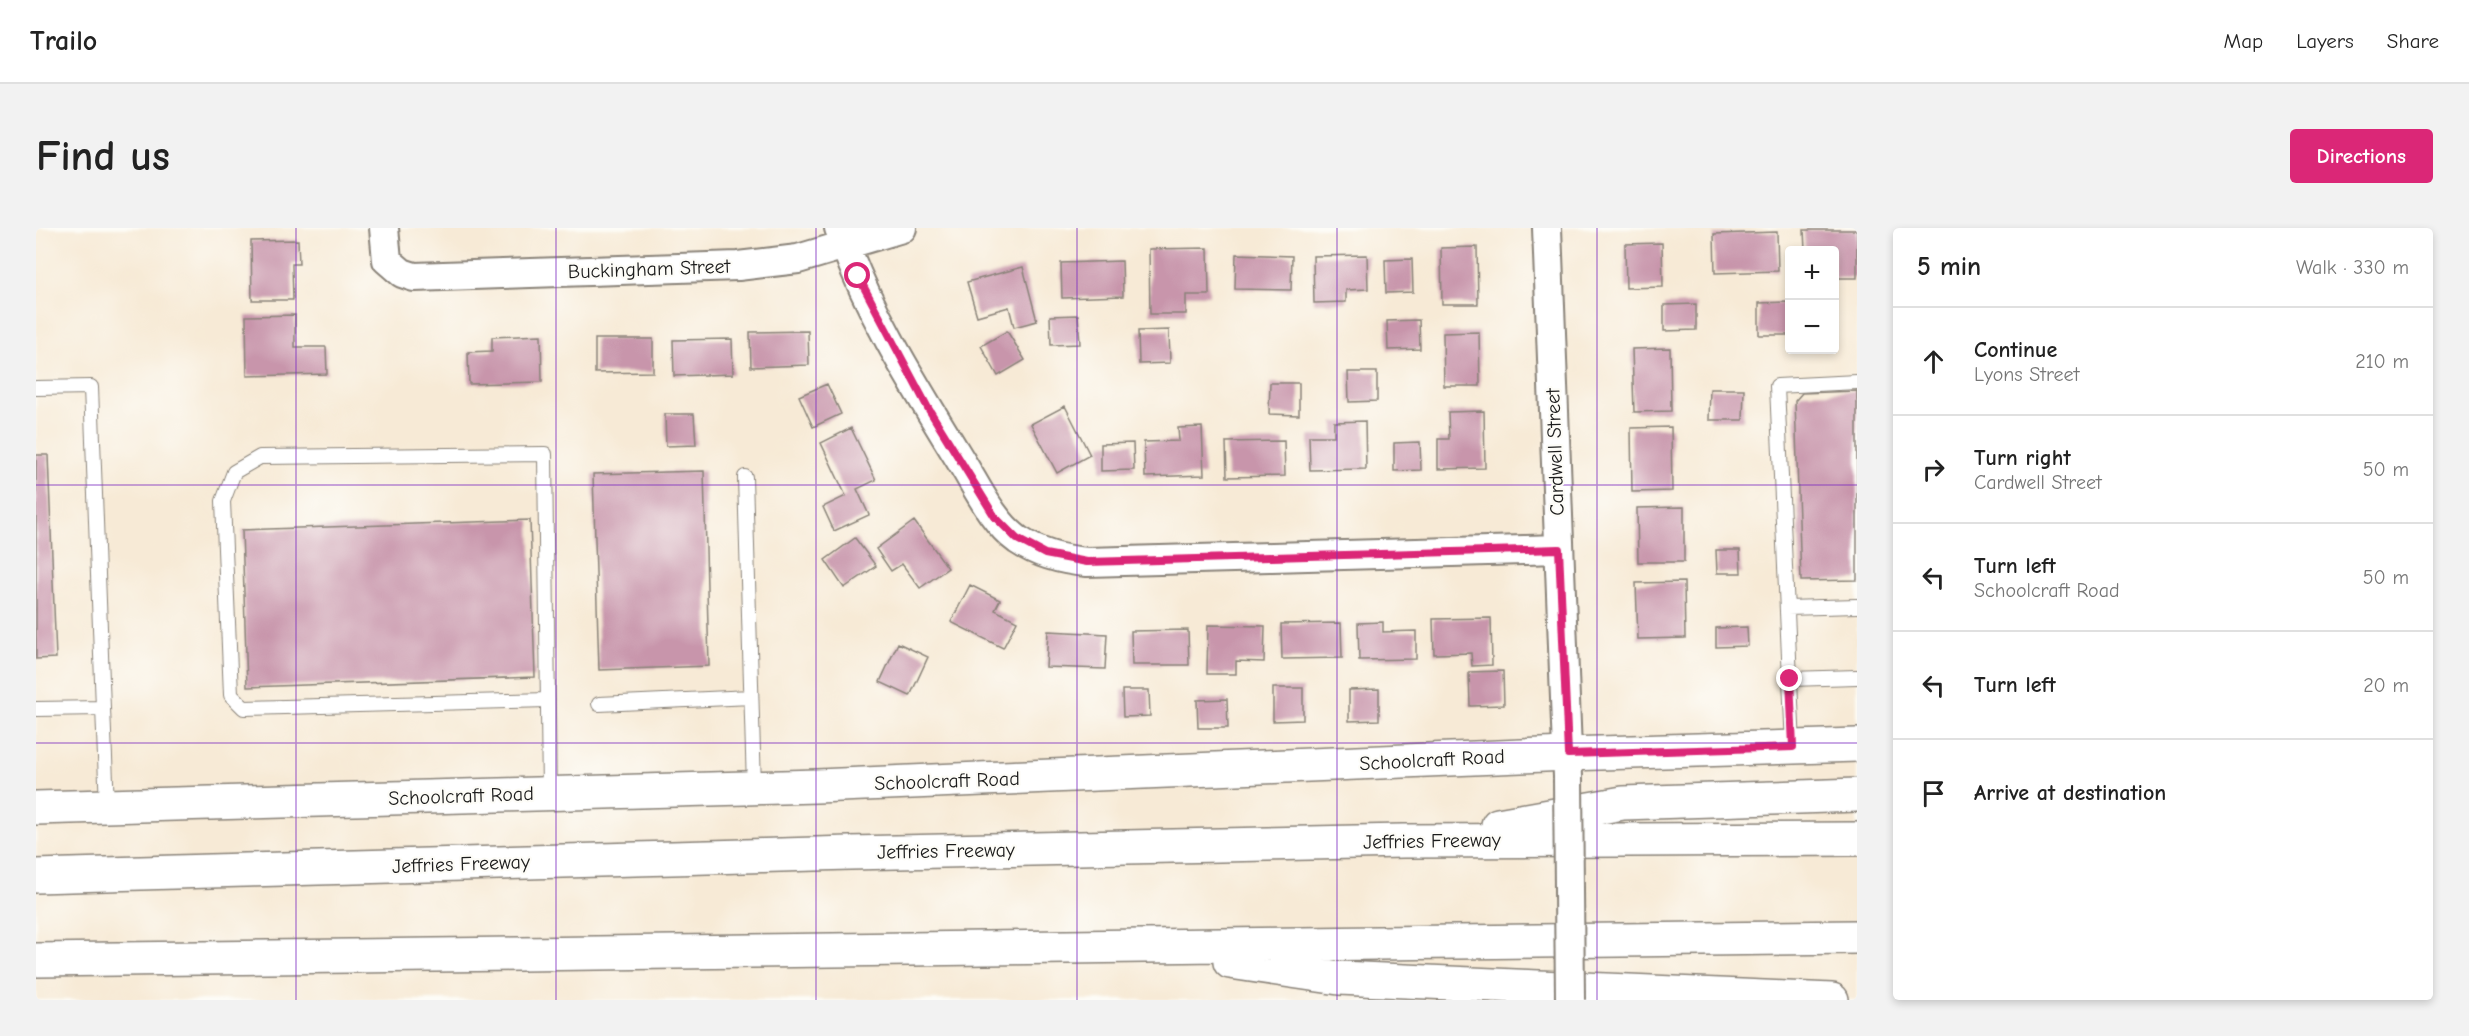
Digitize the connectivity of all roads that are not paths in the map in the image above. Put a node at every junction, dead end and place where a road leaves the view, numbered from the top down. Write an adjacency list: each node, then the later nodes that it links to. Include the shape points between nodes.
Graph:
1 (384, 228): 4 (street, Buckingham Street, via 387,260 402,273 414,277 738,266 798,259)
2 (902, 228): 4 (street, Buckingham Street)
3 (1547, 228): 8 (street, Cardwell Street)
4 (842, 237): 8 (street, via 864,291 922,398 995,517 1017,539 1045,554 1087,562)
5 (1857, 382): 10 (lane, via 1777,386)
6 (36, 388): 16 (lane, via 91,387)
7 (745, 477): 13 (lane)
8 (1559, 549): 20 (street, Cardwell Street)
9 (1857, 606): 10 (lane)
10 (1787, 608): 12 (lane)
11 (1857, 677): 12 (lane)
12 (1790, 679): 19 (lane)
13 (751, 697): 15 (lane); 21 (lane)
14 (548, 700): 14 (lane, via 545,454 260,458 234,472 223,501 231,695 244,708); 22 (lane)
15 (599, 704)
16 (103, 708): 17 (lane); 24 (lane)
17 (36, 709)
18 (1857, 745): 19 (main road, Schoolcraft Road)
19 (1793, 747): 20 (main road, Schoolcraft Road)
20 (1568, 766): 21 (main road, Schoolcraft Road); 32 (street, Cardwell Street, bridge)
21 (754, 788): 22 (main road, Schoolcraft Road)
22 (549, 794): 24 (main road, Schoolcraft Road)
23 (1857, 795): 27 (main road, via 1623,803)
24 (107, 806): 25 (main road, Schoolcraft Road)
25 (36, 808)
26 (1857, 839): 27 (main road, Jeffries Freeway)
27 (1403, 841): 28 (main road, Jeffries Freeway)
28 (36, 876)
29 (1857, 937): 30 (main road)
30 (1134, 947): 31 (main road); 33 (main road, via 1339,978)
31 (36, 960)
32 (1569, 1000)
33 (1832, 1000)

